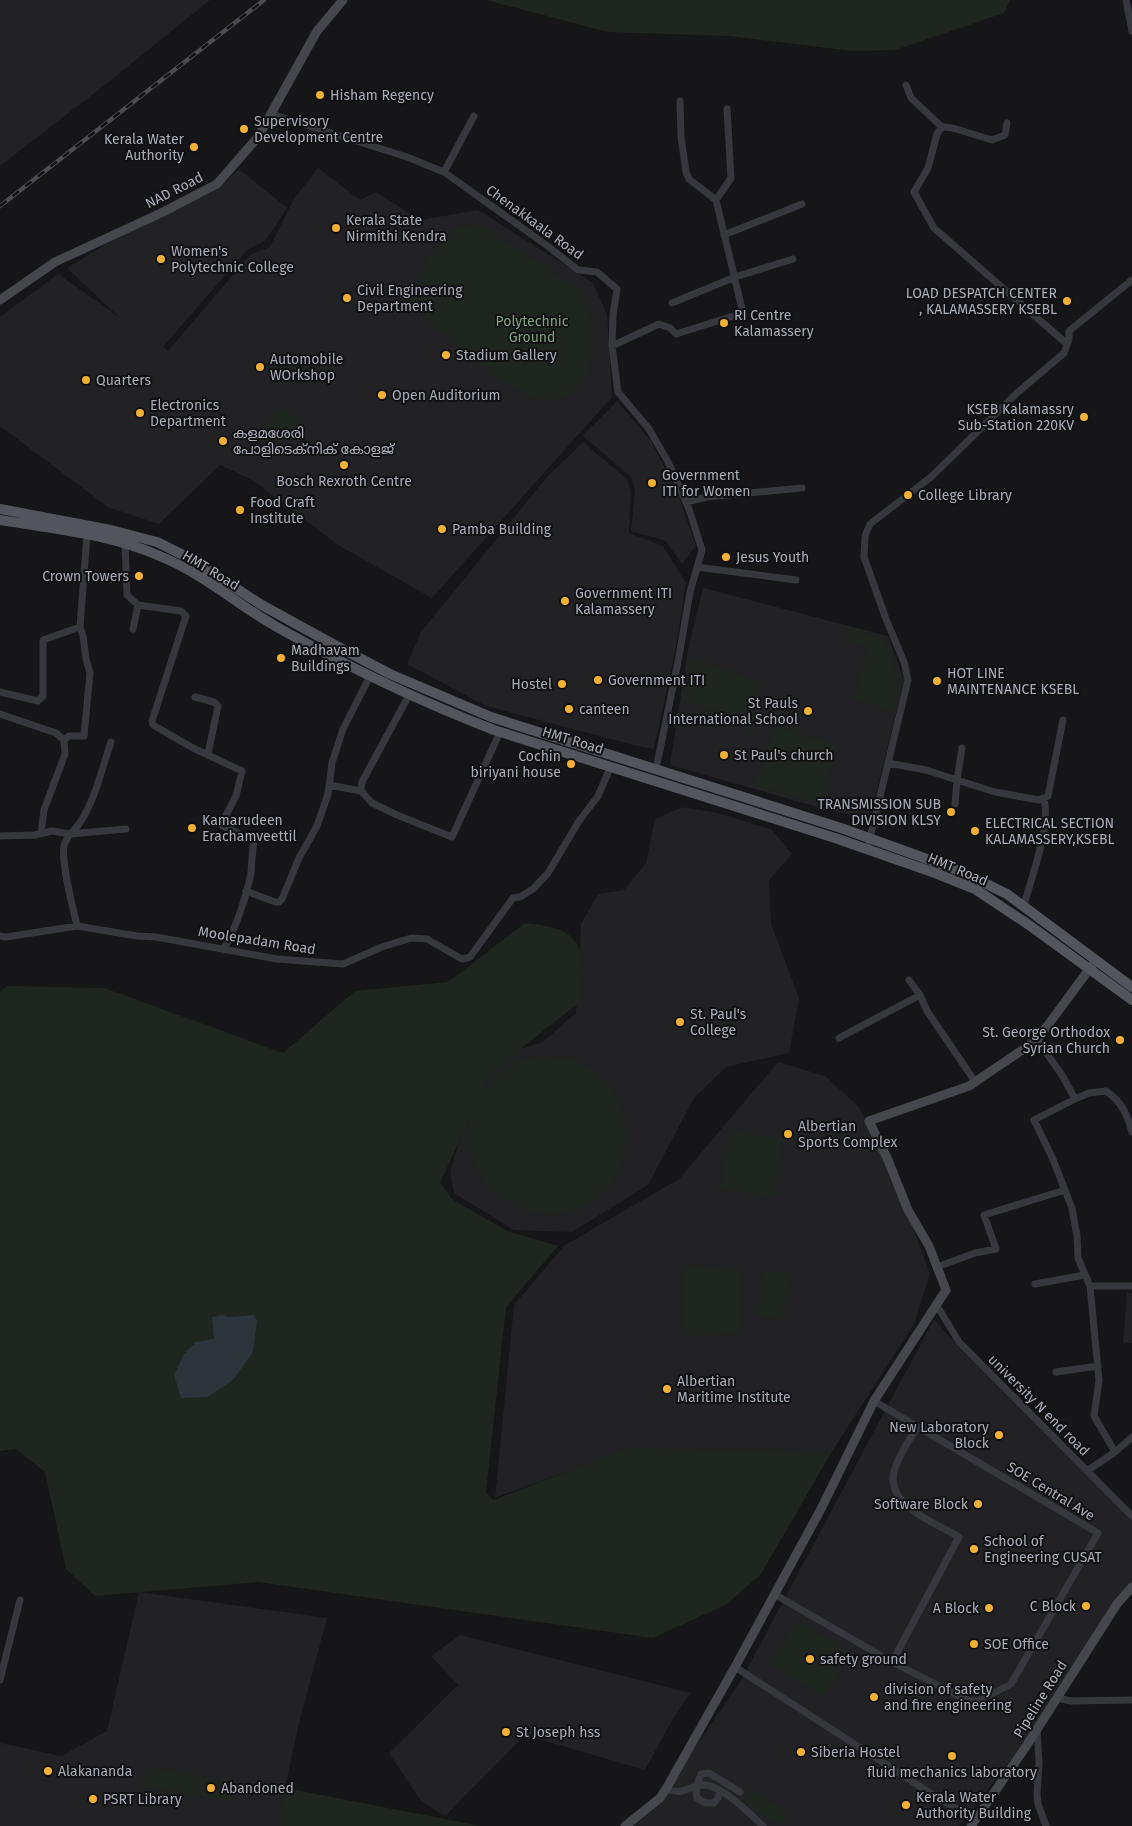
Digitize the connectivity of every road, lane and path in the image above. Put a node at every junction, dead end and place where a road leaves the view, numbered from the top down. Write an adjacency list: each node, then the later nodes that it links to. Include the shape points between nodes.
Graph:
1 (343, 0): 7 (street, NAD Road, via 317,31)
2 (1126, 0): 3 (street)
3 (1132, 32)
4 (906, 85): 10 (street, via 911,98)
5 (680, 101): 12 (street, via 686,172 690,180)
6 (727, 109): 12 (street, via 731,178)
7 (270, 114): 11 (street, Chenakkaala Road); 18 (street, NAD Road, via 258,137 217,184 55,262)
8 (474, 116): 11 (street)
9 (1007, 123): 10 (street, via 1005,134 992,140)
10 (942, 127): 20 (street, via 928,168 914,192 934,228)
11 (444, 172): 21 (street, Chenakkaala Road, via 578,270 597,272 617,289)
12 (716, 200): 14 (street)
13 (802, 204): 14 (street)
14 (724, 235): 16 (street)
15 (793, 258): 16 (street)
16 (734, 277): 19 (street); 21 (street, via 743,313 676,334 659,324)
17 (1132, 280): 20 (street, via 1069,331)
18 (0, 300)
19 (672, 303)
20 (1067, 344): 45 (street, via 1064,353 1017,393 931,477 870,524 865,536 864,557 908,680)
21 (612, 346): 23 (street, Chenakkaala Road, via 618,392 650,428)
22 (802, 488): 23 (street, via 706,497)
23 (686, 502): 28 (street, Chenakkaala Road, via 702,550)
24 (0, 509): 42 (main road, HMT Road, via 111,530 162,544 284,618 390,674)
25 (0, 520): 26 (main road, HMT Road)
26 (87, 534): 27 (main road, HMT Road); 31 (street)
27 (125, 544): 30 (street, via 127,595); 33 (main road, HMT Road, via 178,564 274,625)
28 (698, 566): 29 (street); 47 (street, Chenakkaala Road, via 690,592)
29 (796, 580)
30 (138, 605): 32 (street); 44 (street, via 181,610 186,616 152,722 155,727)
31 (80, 627): 34 (street, via 43,640 43,696 38,700); 40 (street, via 90,673 84,736 69,736)
32 (133, 629)
33 (370, 676): 35 (main road, HMT Road); 50 (street, via 342,729)
34 (0, 692)
35 (409, 695): 39 (main road, HMT Road); 52 (street, via 362,782)
36 (195, 697): 44 (street, via 218,706)
37 (0, 714): 40 (street, via 56,733)
38 (1063, 720): 53 (street, via 1048,796)
39 (500, 732): 42 (main road, HMT Road); 52 (street, via 452,837 372,803)
40 (64, 740): 56 (street, via 65,754 44,810)
41 (110, 742): 57 (street, via 93,796 81,822)
42 (558, 744): 46 (main road, HMT Road); 47 (main road, HMT Road)
43 (962, 748): 49 (street)
44 (208, 754): 61 (street, via 242,771 238,793 221,825 254,842)
45 (888, 763): 49 (street); 59 (street)
46 (611, 766): 51 (main road, HMT Road); 65 (street, Moolepadam Road, via 598,796 548,873 533,889 513,898 470,957 462,959 427,939 411,938 343,964 277,959)
47 (656, 769): 48 (main road, HMT Road)
48 (685, 779): 51 (main road); 59 (main road, HMT Road)
49 (956, 780): 53 (street, via 995,792); 54 (street)
50 (329, 785): 52 (street); 61 (street, via 317,826 282,899 275,902)
51 (680, 789): 60 (main road, HMT Road)
52 (361, 791)
53 (1044, 800): 62 (street, via 1044,832)
54 (955, 804)
55 (126, 829): 57 (street)
56 (41, 834): 57 (street, via 52,831); 58 (street)
57 (70, 834): 63 (street, via 64,850)
58 (0, 836)
59 (870, 838): 60 (street); 62 (main road, HMT Road, via 960,870)
60 (868, 849): 67 (main road, HMT Road, via 975,890)
61 (246, 891): 65 (street)
62 (1024, 906): 66 (main road, HMT Road)
63 (77, 926): 64 (street, Moolepadam Road); 65 (street, Moolepadam Road)
64 (0, 936)
65 (223, 950)
66 (1096, 960): 67 (street); 69 (main road, HMT Road)
67 (1089, 968): 71 (main road, HMT Road); 73 (street)
68 (909, 980): 70 (street)
69 (1132, 986)
70 (920, 995): 72 (street); 74 (street, via 927,1011)
71 (1132, 1000)
72 (839, 1038)
73 (1037, 1040): 74 (street); 75 (street)
74 (976, 1083): 78 (street, via 869,1121)
75 (1075, 1100): 76 (street, via 1089,1093 1106,1091 1117,1098); 77 (street, via 1034,1120)
76 (1132, 1132)
77 (1065, 1190): 78 (street, via 984,1215 996,1249); 79 (street, via 1072,1208 1078,1258)
78 (937, 1267): 83 (street, via 946,1290)
79 (1085, 1275): 80 (street); 81 (street)
80 (1035, 1284)
81 (1090, 1286): 82 (street); 84 (street)
82 (1132, 1286)
83 (936, 1304): 86 (street); 90 (street, university N end road, via 959,1342)
84 (1098, 1366): 85 (street); 89 (street, via 1094,1416)
85 (1056, 1372)
86 (874, 1401): 87 (street, SOE Central Ave); 93 (street, via 821,1509)
87 (917, 1427): 95 (street, via 901,1453 894,1474 895,1492 905,1506 959,1537); 95 (street, SOE Central Ave, via 1098,1533 1011,1684 978,1701 970,1701)
88 (1132, 1437): 89 (street)
89 (1115, 1452): 90 (street)
90 (1087, 1471): 91 (street, university N end road)
91 (1132, 1516)
92 (1132, 1587): 98 (street, Pipeline Road, via 1117,1604)
93 (774, 1594): 95 (street); 96 (street)
94 (20, 1600): 97 (street)
95 (892, 1662)
96 (735, 1667): 102 (street); 105 (street)
97 (0, 1680)
98 (1057, 1698): 99 (street, via 1072,1701); 100 (street, Pipeline Road)
99 (1132, 1700)
100 (1037, 1728): 105 (street, Pipeline Road); 108 (street, via 1037,1795)
101 (697, 1786): 102 (street, via 675,1793); 103 (street, via 705,1784); 103 (street, via 697,1798 705,1803 714,1802); 104 (street, via 702,1774 709,1774)
102 (666, 1789): 106 (street, via 660,1798)
103 (720, 1791): 107 (street)
104 (740, 1792)
105 (973, 1823)
106 (625, 1826)
107 (763, 1826)
108 (1046, 1826)

